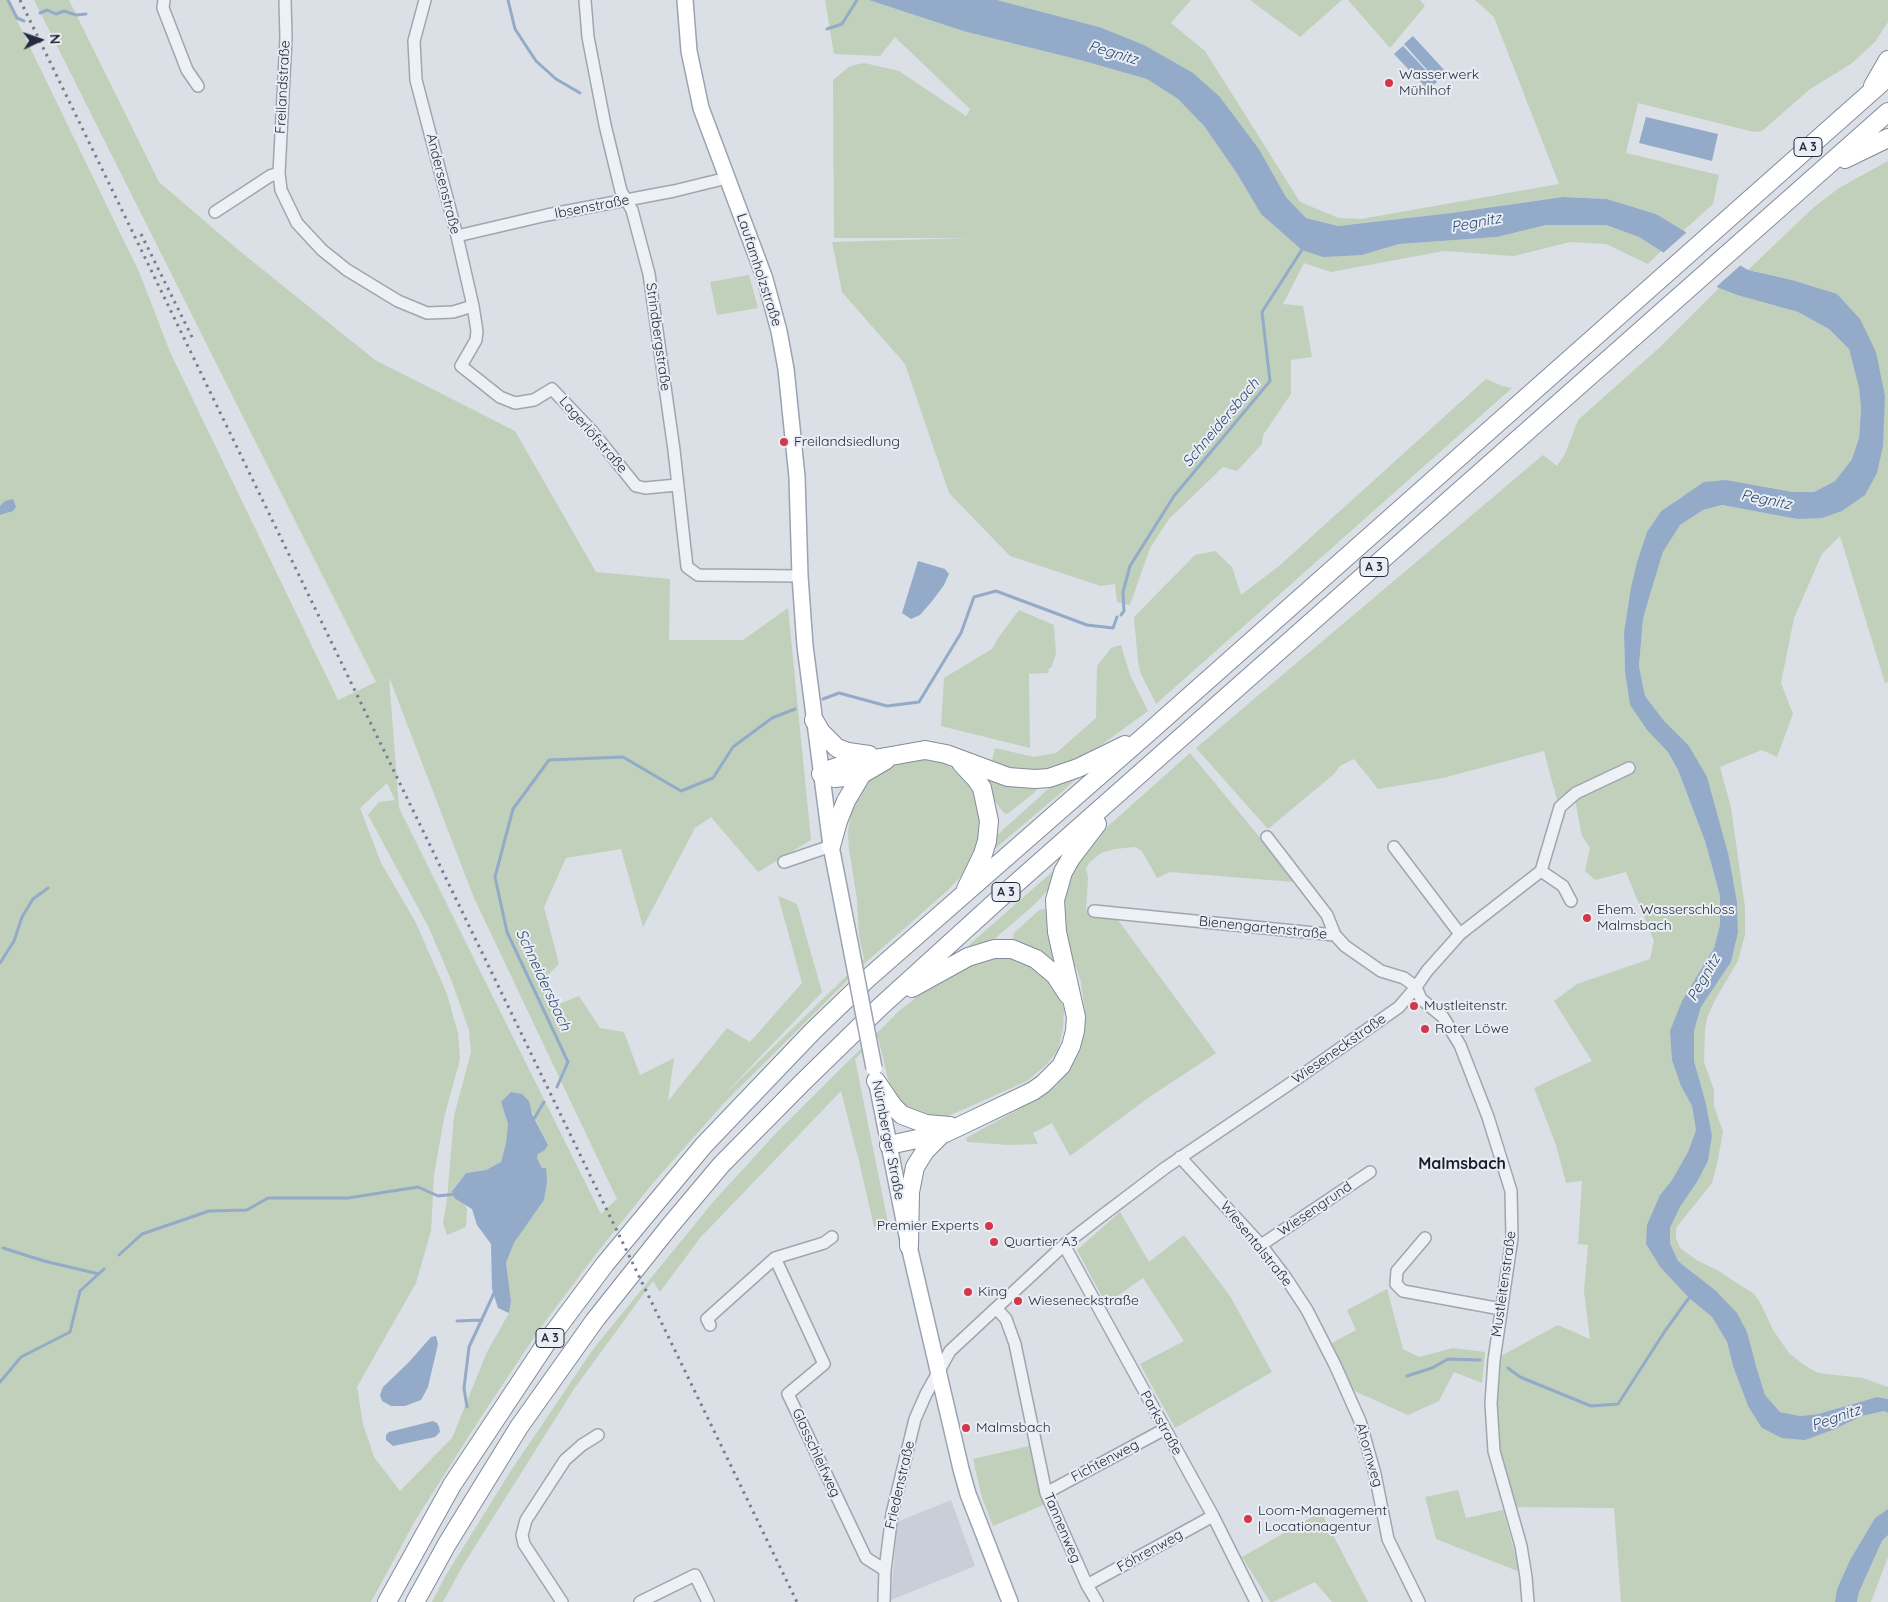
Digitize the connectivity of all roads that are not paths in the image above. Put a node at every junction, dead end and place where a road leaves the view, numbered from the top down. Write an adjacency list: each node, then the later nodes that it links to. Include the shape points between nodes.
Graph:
1 (164, 0): 8 (street, via 163,8 184,61)
2 (285, 0): 13 (street, Freilandstraße)
3 (425, 0): 17 (street, Andersenstraße, via 414,41 416,80)
4 (585, 0): 15 (street, Strindbergstraße, via 600,104)
5 (685, 0): 14 (main road, Laufamholzstraße, via 695,82)
6 (1888, 60): 9 (highway)
7 (1888, 77): 9 (highway, A 3)
8 (198, 86)
9 (1868, 95): 24 (highway, A 3)
10 (1888, 112): 12 (highway, A 3)
11 (1888, 138): 12 (highway)
12 (1820, 172): 30 (highway, A 3)
13 (279, 173): 16 (street); 18 (street, Freilandstraße, via 281,190 297,223 322,250 347,270 398,301 427,313 453,312)
14 (727, 178): 15 (street, Ibsenstraße); 21 (main road, Laufamholzstraße, via 767,286 784,357 797,477)
15 (626, 200): 17 (street, Ibsenstraße); 20 (street, Strindbergstraße, via 635,218 649,274)
16 (215, 212)
17 (457, 236): 18 (street, Andersenstraße)
18 (473, 306): 19 (street, Andersenstraße, via 476,340)
19 (461, 366): 20 (street, Lagerlöfstraße, via 500,397 515,403 534,400 552,389 591,430 636,486)
20 (678, 485): 21 (street, Strindbergstraße, via 685,558 692,572 698,575)
21 (800, 576): 22 (main road, Laufamholzstraße)
22 (811, 697): 23 (main road, Nürnberger Straße)
23 (814, 720): 25 (highway, via 837,748 858,754); 28 (main road, Nürnberger Straße)
24 (1148, 733): 26 (highway, via 1085,765 1035,780 1008,777); 36 (highway, A 3)
25 (895, 755): 26 (highway, via 925,750); 28 (highway, via 846,764); 29 (highway)
26 (957, 759): 36 (highway, via 982,788 989,821 988,841)
27 (1630, 768): 35 (street, via 1576,793 1560,807)
28 (821, 774): 29 (highway, via 835,778); 32 (main road, Nürnberger Straße)
29 (862, 774): 32 (highway, via 838,821)
30 (1134, 780): 42 (highway, A 3); 43 (highway, via 1075,852 1058,886 1055,900 1057,932)
31 (1267, 837): 40 (street, via 1326,915)
32 (831, 846): 34 (street); 44 (main road, Nürnberger Straße, bridge)
33 (1394, 847): 39 (street)
34 (784, 862)
35 (1541, 871): 37 (street, via 1563,886); 39 (street, Wieseneckstraße)
36 (962, 896): 66 (highway, A 3, via 813,1031 704,1145 635,1228 549,1339 500,1412 452,1485)
37 (1571, 901)
38 (1094, 910): 40 (street, Bienengartenstraße)
39 (1460, 934): 41 (street, Wieseneckstraße, via 1426,971)
40 (1335, 936): 41 (street, Bienengartenstraße, via 1381,971 1404,978)
41 (1416, 987): 47 (street, Wieseneckstraße, via 1399,1007); 56 (street, Mustleitenstraße, via 1421,999 1443,1017 1460,1044 1488,1116 1511,1191 1512,1238)
42 (880, 1007): 43 (highway, via 947,967 994,948 1012,949 1036,959 1055,975); 67 (highway, A 3, via 721,1166 626,1278 519,1427)
43 (1075, 1010): 45 (highway, via 1071,1046 1053,1075 1027,1094)
44 (875, 1074): 45 (highway, via 893,1106 902,1115 917,1122); 46 (main road, Nürnberger Straße)
45 (953, 1129): 46 (highway); 53 (highway, via 929,1146 915,1166 910,1192)
46 (889, 1145): 53 (main road, Nürnberger Straße)
47 (1180, 1157): 51 (street, Wieseneckstraße); 52 (street, Wiesentalstraße)
48 (1370, 1172): 52 (street, Wiesengrund)
49 (832, 1237): 54 (street, via 824,1243)
50 (1425, 1238): 56 (street, via 1398,1271 1396,1284 1403,1291)
51 (1064, 1245): 55 (street, Wieseneckstraße); 60 (street, Parkstraße)
52 (1261, 1245): 58 (street, Wiesentalstraße, via 1307,1310)
53 (909, 1246): 59 (main road, Nürnberger Straße)
54 (775, 1258): 57 (street, via 707,1319); 64 (street, Glasschleifweg, via 824,1364 788,1394 866,1558)
55 (997, 1309): 59 (street, Wieseneckstraße, via 950,1351); 62 (street, Tannenweg, via 1006,1319 1015,1344)
56 (1501, 1309): 76 (street, Mustleitenstraße, via 1491,1403 1494,1451 1521,1546)
57 (710, 1325)
58 (1335, 1365): 75 (street, Ahornweg, via 1360,1421 1376,1474 1388,1539)
59 (938, 1373): 64 (street, Friedenstraße, via 915,1419 892,1514); 72 (main road, Nürnberger Straße, via 968,1494)
60 (1165, 1429): 62 (street, Fichtenweg); 63 (street, Parkstraße)
61 (598, 1435): 68 (street, via 565,1460 526,1520 522,1535 524,1544)
62 (1046, 1493): 65 (street, Tannenweg)
63 (1213, 1516): 65 (street, Föhrenweg); 74 (street, Parkstraße)
64 (885, 1570): 71 (street, Friedenstraße)
65 (1087, 1585): 73 (street, Tannenweg)
66 (386, 1602)
67 (415, 1602)
68 (562, 1602)
69 (640, 1602): 70 (street, via 695,1575)
70 (708, 1602)
71 (884, 1602)
72 (1010, 1602)
73 (1097, 1602)
74 (1256, 1602)
75 (1419, 1602)
76 (1528, 1602)

